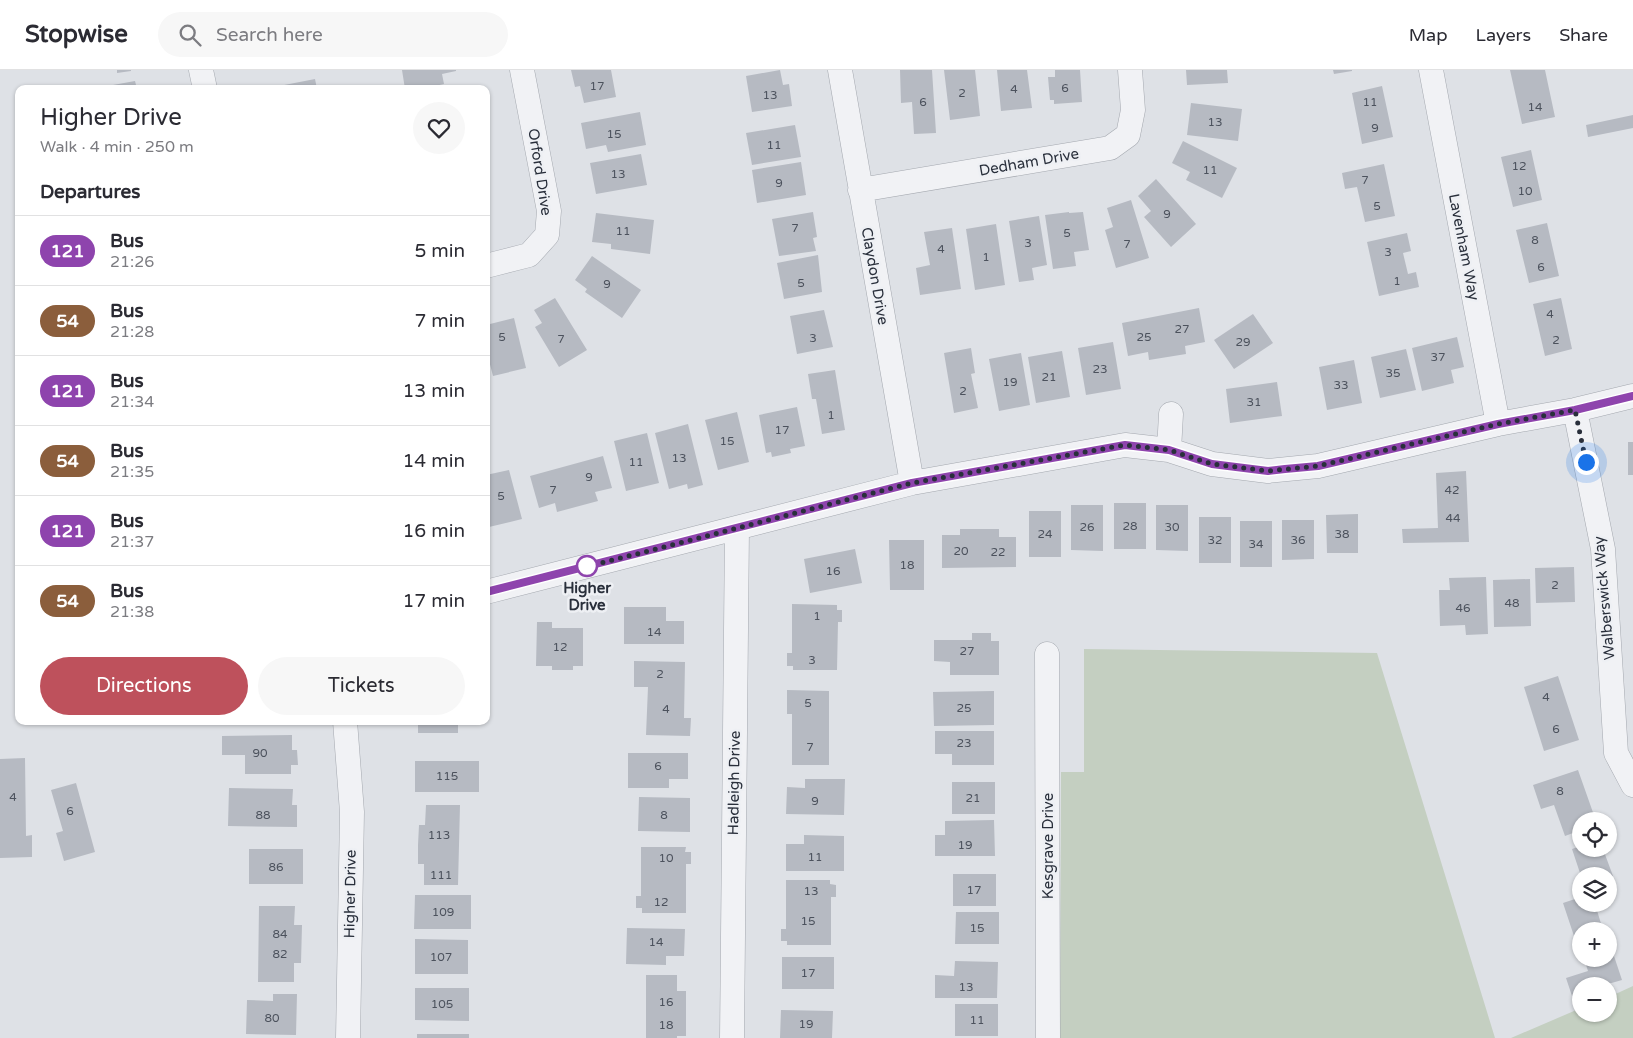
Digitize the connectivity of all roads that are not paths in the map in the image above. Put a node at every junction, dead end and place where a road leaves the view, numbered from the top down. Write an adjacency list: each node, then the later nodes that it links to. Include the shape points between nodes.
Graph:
1 (201, 70): 6 (street)
2 (522, 70): 8 (street, Orford Drive, via 549,211 547,235 529,255)
3 (840, 70): 7 (street, Claydon Drive)
4 (1130, 70): 7 (street, Dedham Drive, via 1133,110 1128,135 1110,148)
5 (1431, 70): 12 (street, Lavenham Way)
6 (204, 85)
7 (860, 190): 14 (street, Claydon Drive)
8 (490, 265)
9 (1633, 396): 10 (street)
10 (1575, 410): 12 (street); 19 (street, Walberswick Way, via 1602,549 1616,753)
11 (1171, 414): 13 (street)
12 (1498, 424): 13 (street, via 1318,466 1268,471 1212,464)
13 (1169, 450): 14 (street, via 1125,445)
14 (912, 483): 15 (street)
15 (736, 528): 16 (street); 21 (street, Hadleigh Drive)
16 (490, 591)
17 (1047, 654): 22 (street, Kesgrave Drive)
18 (345, 725): 20 (street, Higher Drive, via 352,812)
19 (1633, 784)
20 (348, 1038)
21 (732, 1038)
22 (1048, 1038)

